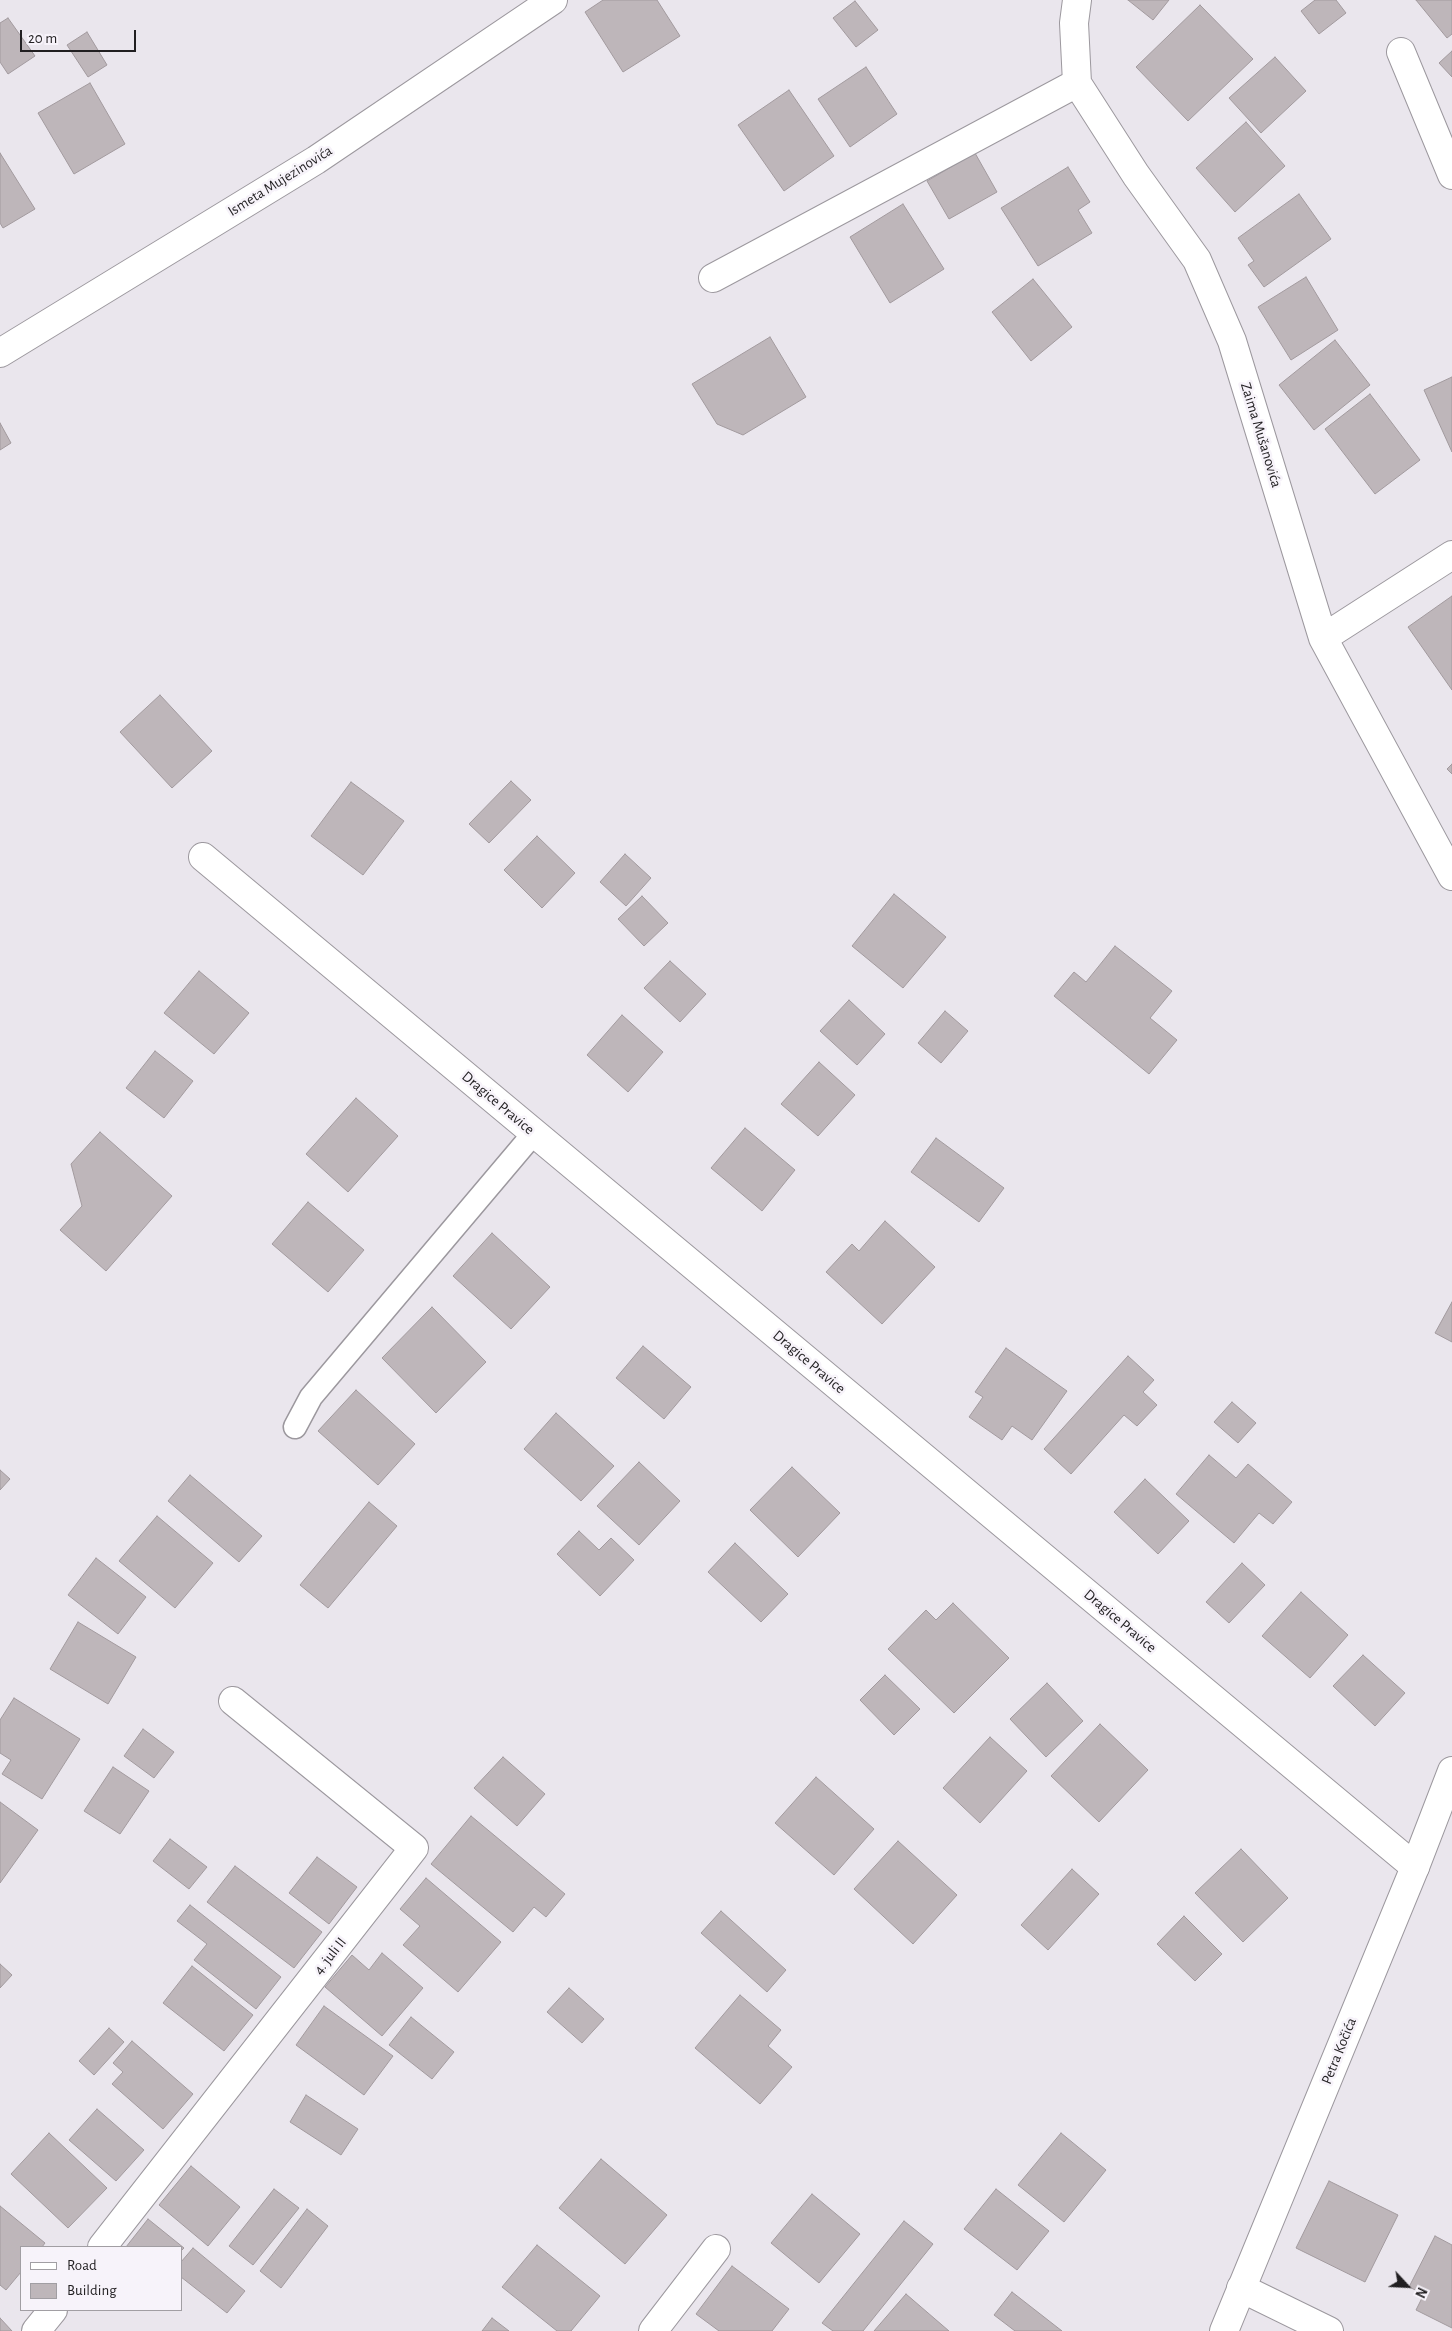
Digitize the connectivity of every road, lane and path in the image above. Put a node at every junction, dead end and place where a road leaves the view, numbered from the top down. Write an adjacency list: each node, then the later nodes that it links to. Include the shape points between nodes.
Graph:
1 (553, 0): 7 (street, Ismeta Mujezinovića, via 316,160)
2 (1077, 0): 4 (street, Zaima Mušanovića, via 1074,23)
3 (1401, 52): 5 (street)
4 (1077, 83): 6 (street); 9 (street, Zaima Mušanovića, via 1136,175 1197,260 1232,341)
5 (1452, 175)
6 (713, 278)
7 (0, 352)
8 (1452, 555): 9 (street)
9 (1323, 638): 11 (street, Zaima Mušanovića)
10 (203, 857): 12 (street, Dragice Pravice)
11 (1452, 876)
12 (534, 1133): 13 (lane, via 311,1397); 16 (street, Dragice Pravice)
13 (295, 1427)
14 (233, 1701): 17 (street, 4. juli II, via 414,1848)
15 (1452, 1771): 16 (street, Petra Kočića)
16 (1415, 1866): 19 (street, Petra Kočića)
17 (103, 2246)
18 (716, 2249): 22 (street)
19 (1241, 2288): 23 (street, Petra Kočića); 24 (street)
20 (52, 2311): 21 (street)
21 (36, 2331)
22 (653, 2331)
23 (1224, 2331)
24 (1329, 2331)

